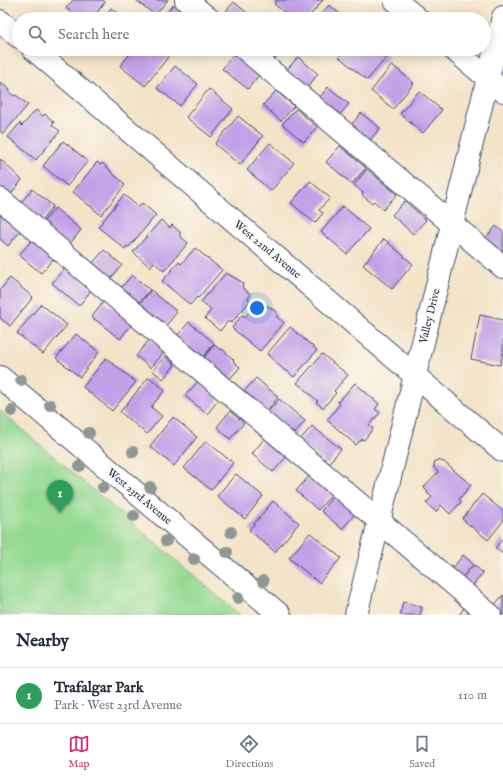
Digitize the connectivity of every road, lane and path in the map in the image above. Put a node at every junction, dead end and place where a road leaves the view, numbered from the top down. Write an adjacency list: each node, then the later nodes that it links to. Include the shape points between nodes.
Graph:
1 (186, 0): 3 (street)
2 (395, 0): 4 (street)
3 (201, 12)
4 (410, 12)
5 (503, 18): 11 (street, Valley Drive)
6 (0, 21): 7 (street)
7 (12, 31)
8 (41, 56): 15 (street, West 22nd Avenue)
9 (253, 56): 13 (street)
10 (461, 56): 11 (street)
11 (496, 85): 13 (street, Valley Drive)
12 (0, 199): 18 (street)
13 (452, 222): 14 (street); 15 (street, Valley Drive)
14 (503, 267)
15 (415, 375): 17 (street, West 22nd Avenue); 18 (street, Valley Drive)
16 (0, 377): 19 (street, West 23rd Avenue)
17 (503, 450)
18 (379, 520): 20 (street, Valley Drive); 21 (street)
19 (280, 615)
20 (356, 615)
21 (490, 615)

